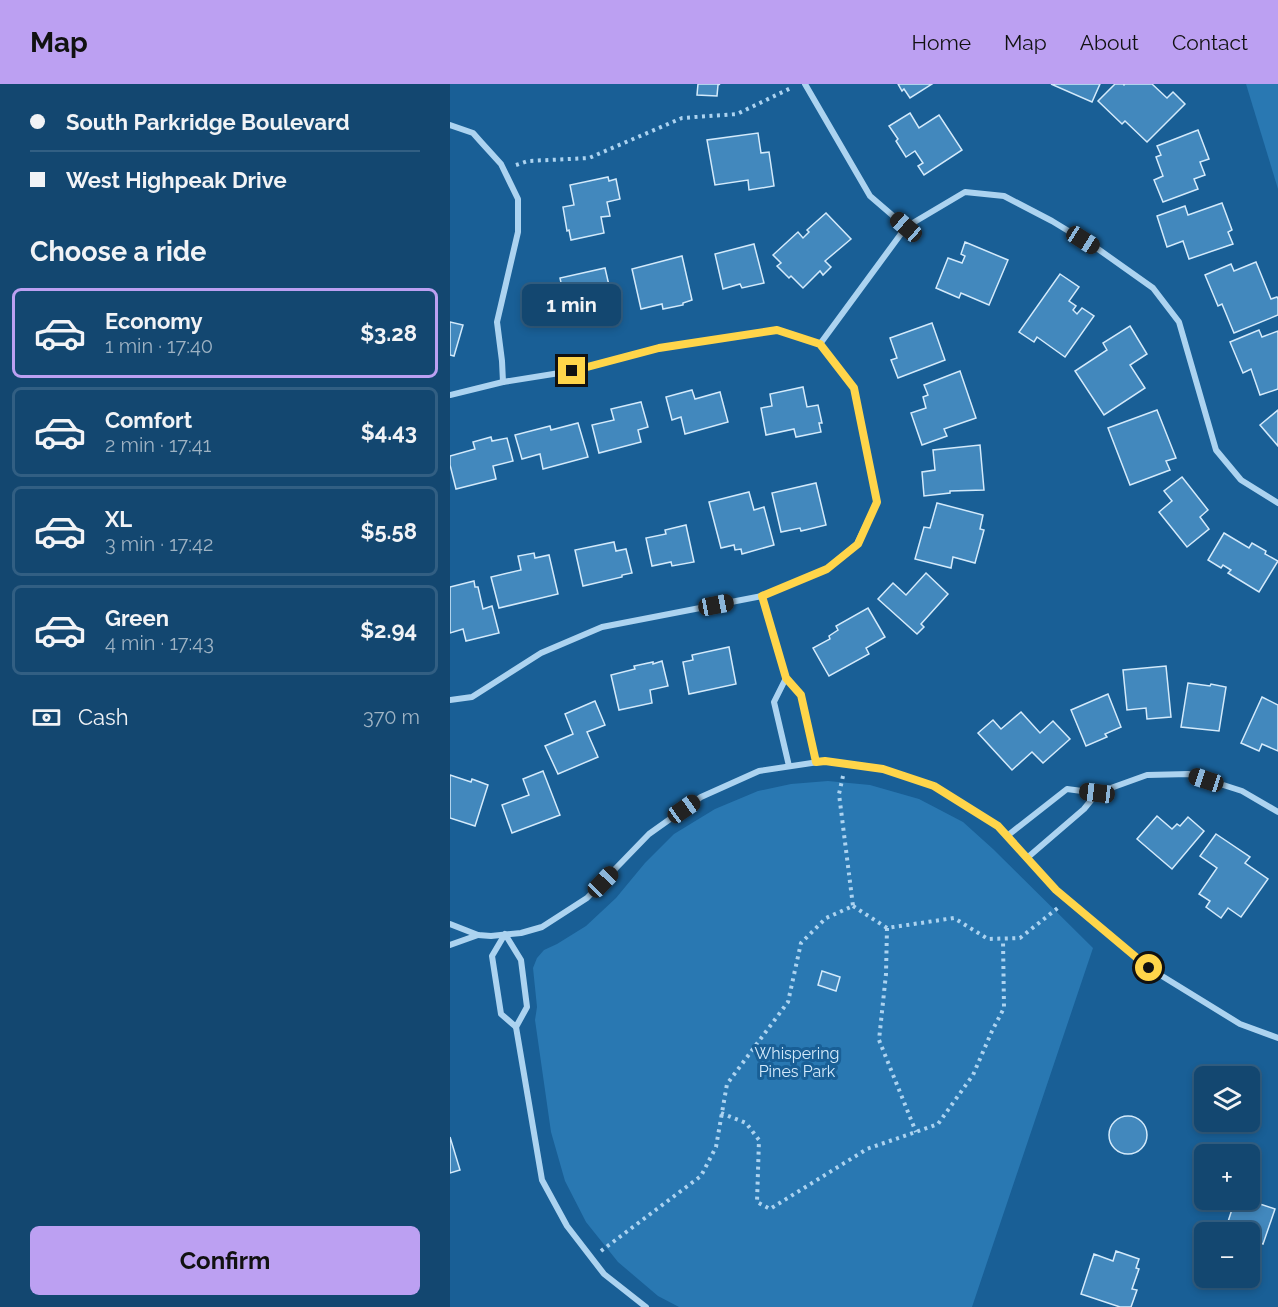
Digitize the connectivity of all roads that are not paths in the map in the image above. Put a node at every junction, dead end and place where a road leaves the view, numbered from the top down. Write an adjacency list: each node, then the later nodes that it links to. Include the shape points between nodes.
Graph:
1 (805, 84): 3 (street, via 870,196)
2 (450, 125): 5 (street, via 473,133 501,164 518,199 518,232 496,322)
3 (906, 227): 4 (street); 7 (street, via 965,192 1004,196 1098,249 1153,288 1179,322 1216,450 1241,480)
4 (820, 344): 5 (street, via 777,330 659,348 572,371); 8 (street, via 854,388 877,502 858,544 827,569)
5 (503, 382): 6 (street)
6 (450, 395)
7 (1278, 502)
8 (762, 596): 9 (street); 10 (street, via 602,627 541,653 472,697)
9 (786, 678): 11 (street, via 801,695); 12 (street, via 774,702)
10 (450, 700)
11 (816, 762): 12 (street); 15 (street, via 883,769 934,786 998,826)
12 (789, 766): 18 (street, via 759,771 701,797 649,834 587,898 542,927)
13 (1097, 793): 14 (street, via 1147,775 1189,774 1242,791); 15 (street, via 1067,789); 16 (street)
14 (1278, 812)
15 (1007, 836): 16 (street)
16 (1027, 858): 22 (street, via 1056,890 1149,968 1240,1024)
17 (450, 924): 19 (street)
18 (505, 934): 19 (street); 21 (street, via 521,960 526,1007); 21 (street, via 492,956 501,1014)
19 (478, 935): 20 (street)
20 (450, 945)
21 (516, 1027): 23 (street, via 542,1180 567,1226 604,1274)
22 (1278, 1038)
23 (646, 1307)

